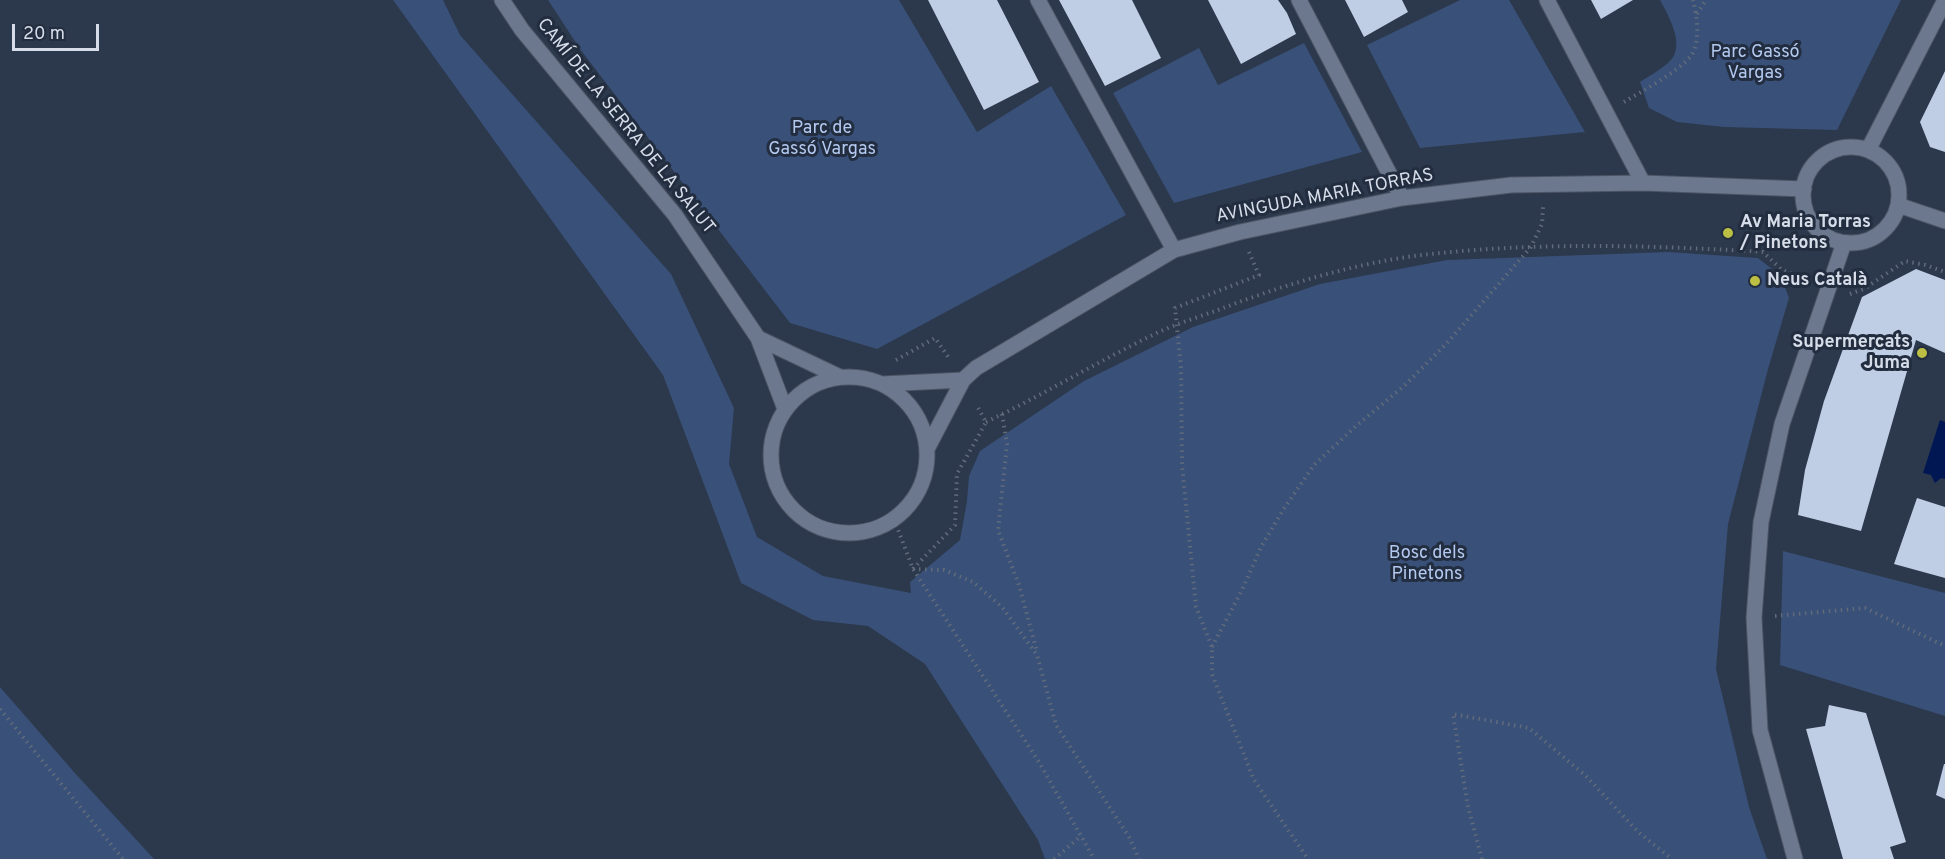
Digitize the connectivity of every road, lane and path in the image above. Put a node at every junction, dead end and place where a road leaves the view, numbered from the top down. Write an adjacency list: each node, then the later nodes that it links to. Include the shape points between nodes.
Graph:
1 (502, 0): 24 (street, CAMÍ DE LA SERRA DE LA SALUT, via 522,30 675,215)
2 (1038, 0): 20 (street)
3 (1299, 0): 14 (street)
4 (1547, 0): 9 (street)
5 (1693, 0): 8 (path)
6 (1706, 0): 8 (path)
7 (1945, 0): 10 (street)
8 (1697, 14): 9 (path, via 1691,56)
9 (1605, 113): 11 (street)
10 (1868, 150): 13 (street, via 1851,147 1820,158 1809,171); 15 (street, via 1891,168 1899,188)
11 (1643, 183): 12 (street, AVINGUDA MARIA TORRAS); 13 (street, AVINGUDA MARIA TORRAS)
12 (1545, 185): 14 (street, AVINGUDA MARIA TORRAS, via 1511,185); 19 (path, via 1542,224)
13 (1804, 189): 18 (street, via 1804,206 1812,223 1826,236)
14 (1402, 198): 17 (street, AVINGUDA MARIA TORRAS)
15 (1898, 205): 16 (street); 18 (street, via 1891,222 1878,235 1862,242)
16 (1945, 221)
17 (1240, 232): 20 (street, AVINGUDA MARIA TORRAS); 23 (path, via 1259,274 1174,308)
18 (1844, 243): 22 (street)
19 (1531, 247): 22 (path, via 1644,245 1763,252 1782,270); 23 (path, via 1413,256 1327,274 1270,290); 37 (path, via 1447,343 1314,465 1261,547)
20 (1174, 250): 27 (street, AVINGUDA MARIA TORRAS, via 976,368)
21 (1945, 272): 22 (path, via 1905,261 1851,294)
22 (1829, 288): 35 (street, via 1780,435 1761,522)
23 (1177, 326): 30 (path); 37 (path, via 1182,465 1196,607)
24 (758, 338): 26 (street); 29 (street, CAMÍ DE LA SERRA DE LA SALUT)
25 (889, 363): 27 (path, via 935,338)
26 (840, 377): 28 (street); 29 (street, via 819,382 800,393)
27 (963, 380): 28 (street); 31 (path); 32 (street, AVINGUDA MARIA TORRAS)
28 (882, 384): 32 (street, via 914,410)
29 (785, 409): 33 (street, via 770,450 772,472 780,493 793,510 810,523 831,531 853,533 874,529)
30 (1002, 414): 31 (path); 38 (path, via 1007,444 998,530 1019,585)
31 (986, 422): 34 (path, via 957,474 956,525)
32 (927, 448): 33 (street, via 925,476 913,500)
33 (894, 519): 34 (path)
34 (913, 569): 38 (path, via 944,570 973,582 1002,607); 40 (path, via 1039,762)
35 (1754, 618): 36 (path, via 1865,608); 48 (street, via 1760,730)
36 (1945, 646)
37 (1212, 648): 45 (path, via 1212,675 1254,780)
38 (1037, 655): 44 (path, via 1056,725 1129,837)
39 (0, 709): 41 (path)
40 (1081, 836): 42 (path); 43 (path)
41 (123, 859)
42 (1054, 859)
43 (1094, 859)
44 (1139, 859)
45 (1308, 859)
46 (1482, 859): 47 (path, via 1468,807 1453,714 1529,728 1586,776 1638,832)
47 (1672, 859)
48 (1795, 859)

